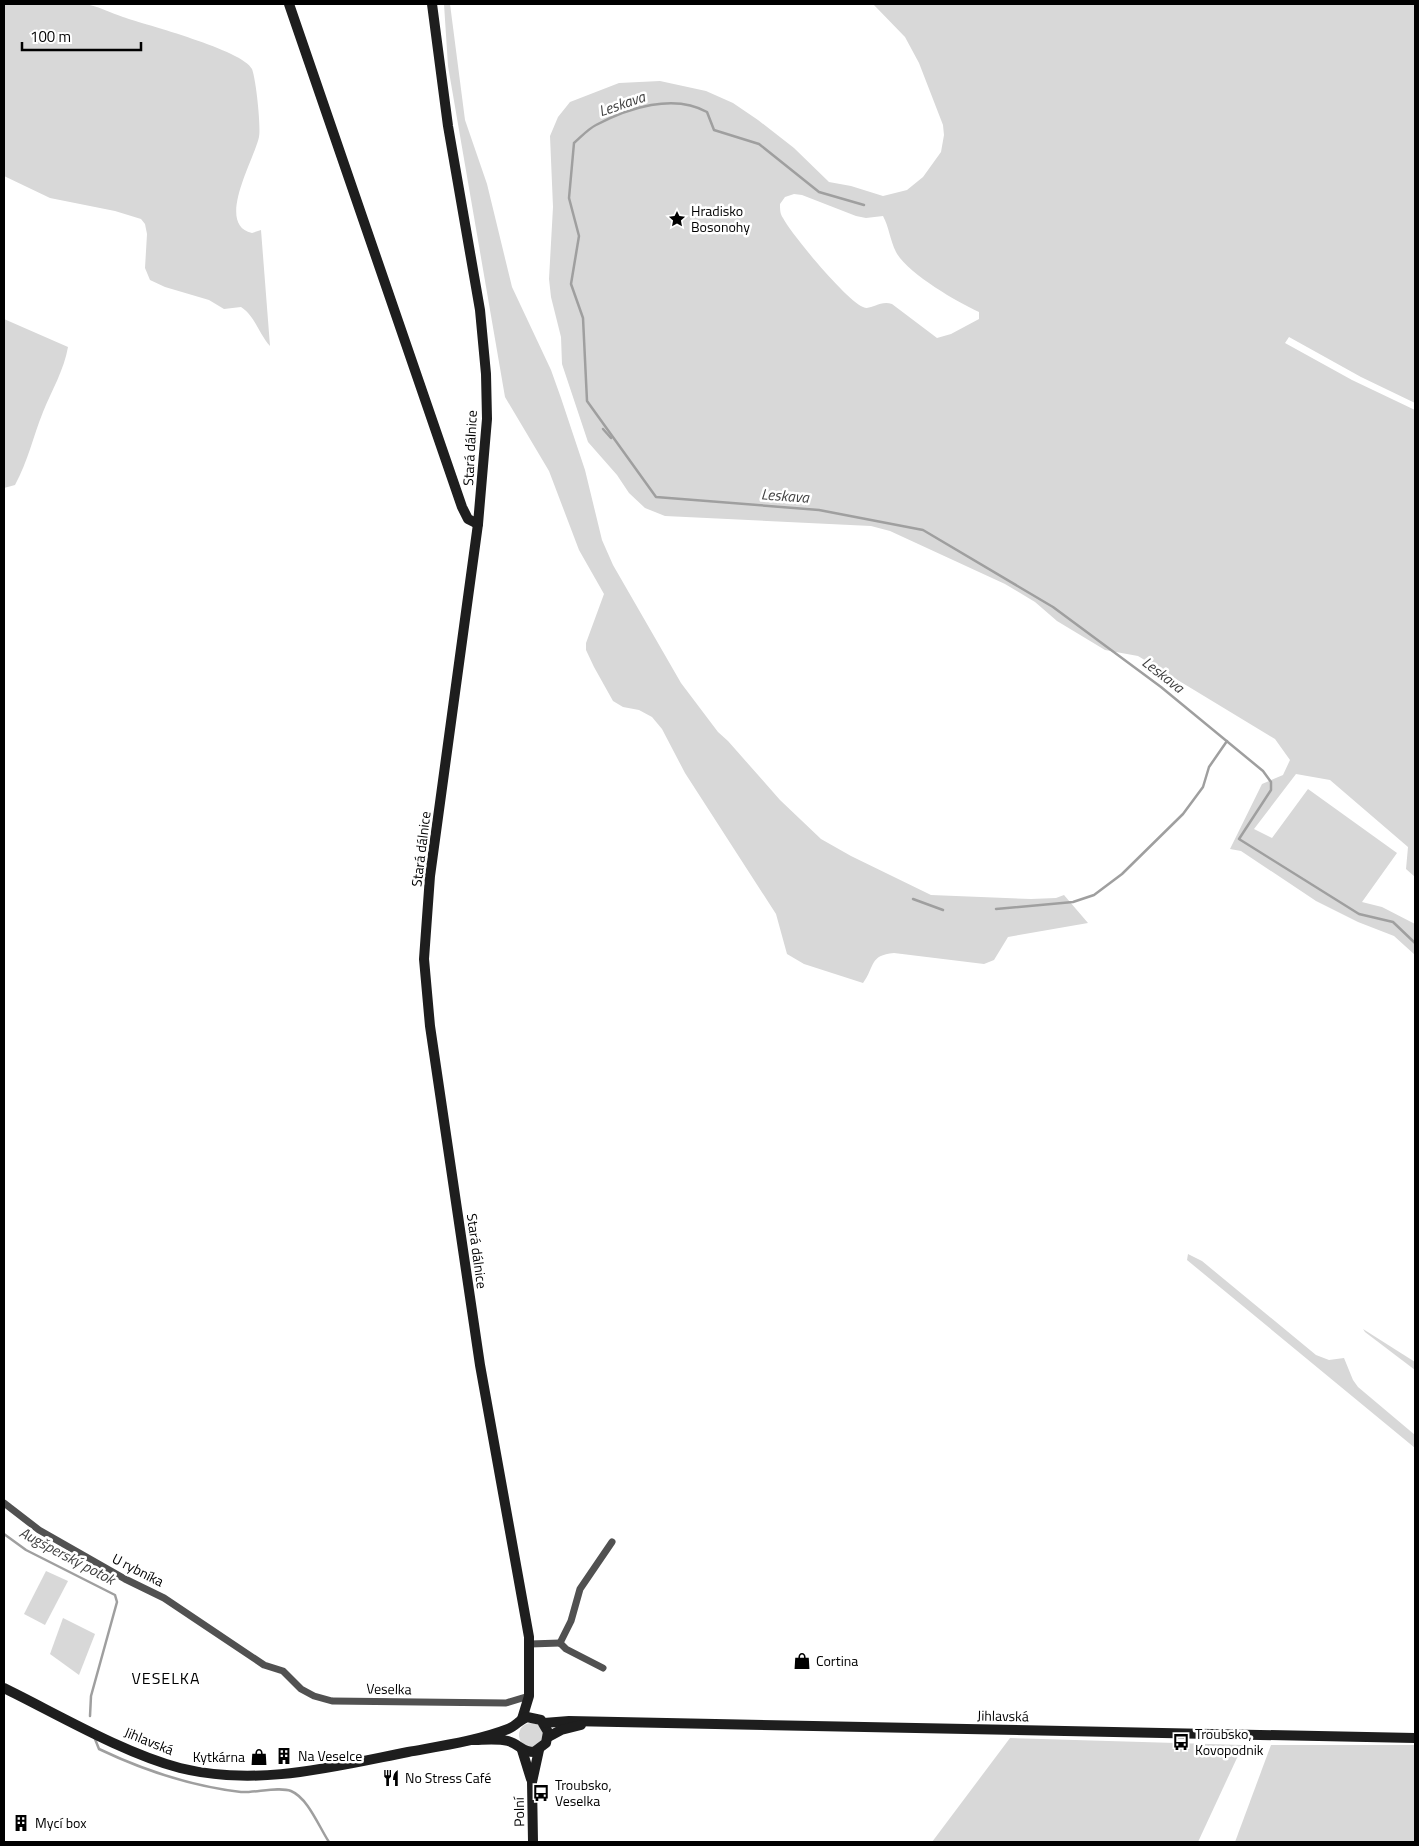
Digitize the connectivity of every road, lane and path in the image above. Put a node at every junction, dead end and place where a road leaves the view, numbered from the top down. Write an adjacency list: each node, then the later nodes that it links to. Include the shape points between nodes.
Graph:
1 (289, 4): 3 (main road, via 462,507 468,519)
2 (432, 4): 3 (main road, Stará dálnice, via 441,84 483,331 487,419)
3 (478, 524): 7 (main road, Stará dálnice, via 430,876 424,959 430,1026 478,1356)
4 (4, 1503): 8 (street, U rybníka, via 38,1530 164,1598)
5 (612, 1542): 6 (street, via 580,1589 571,1621)
6 (560, 1643): 7 (street); 9 (street)
7 (530, 1644): 11 (main road, Stará dálnice)
8 (259, 1662): 11 (street, Veselka, via 283,1671 301,1689 314,1696 332,1700 506,1703)
9 (603, 1668)
10 (4, 1688): 17 (main road, Jihlavská, via 142,1755 180,1768 213,1774 254,1777 296,1774)
11 (529, 1696): 12 (main road, Stará dálnice); 13 (main road, Stará dálnice)
12 (541, 1721): 13 (main road, Jihlavská); 14 (main road, Jihlavská); 15 (main road)
13 (518, 1722): 17 (main road, Jihlavská); 18 (main road, via 513,1735)
14 (589, 1723): 15 (main road, Jihlavská, via 560,1730); 16 (main road, Jihlavská)
15 (548, 1738): 19 (main road, Jihlavská)
16 (1415, 1738)
17 (471, 1740): 18 (main road, Jihlavská, via 501,1740)
18 (519, 1747): 19 (main road, Jihlavská, via 528,1752); 20 (main road, Polní)
19 (539, 1750): 20 (main road, Polní)
20 (532, 1782): 21 (main road, Polní)
21 (533, 1842)

